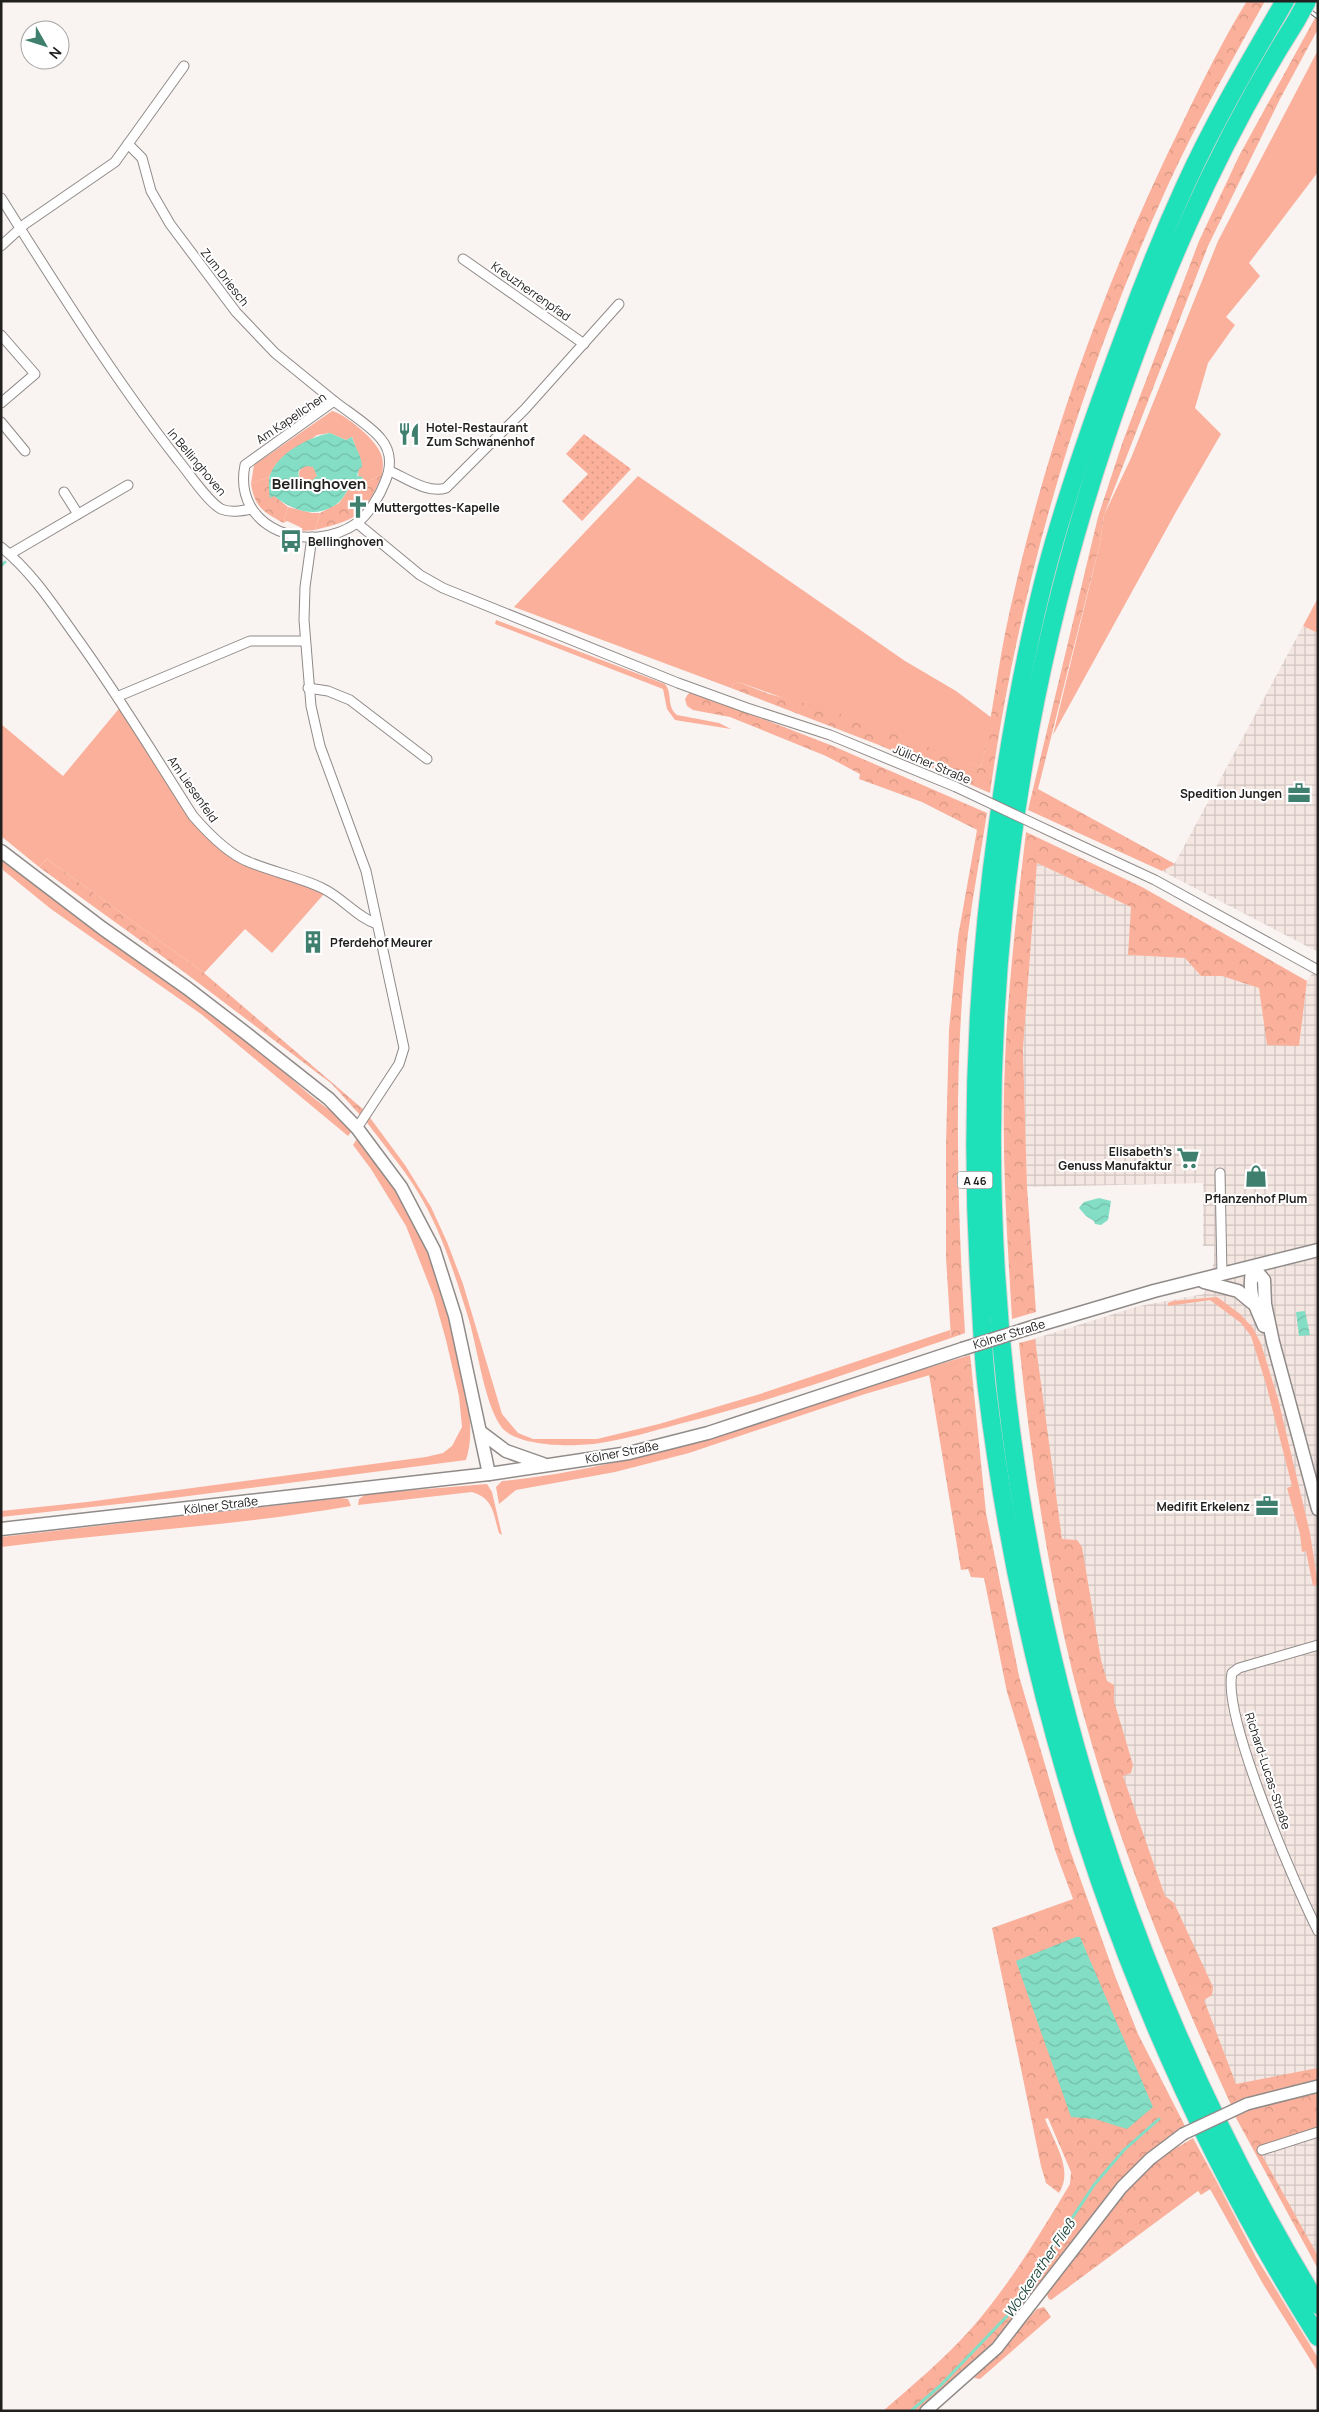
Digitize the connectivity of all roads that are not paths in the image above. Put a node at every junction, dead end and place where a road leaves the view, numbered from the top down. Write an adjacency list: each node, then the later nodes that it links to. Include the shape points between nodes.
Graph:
1 (1307, 1): 50 (highway, A 46, bridge, via 1254,87 1202,192 1160,287 1090,482 1040,676 1026,756 1002,914 991,1122 997,1302 1015,1473 1049,1649 1075,1749 1101,1835 1154,1982 1253,2189)
2 (1282, 7): 51 (highway, A 46, via 1220,115 1149,268 1095,414 1047,568 1022,673 986,911 976,1039 975,1216 986,1383 1015,1569 1036,1669 1086,1844 1139,1989 1184,2094 1233,2192)
3 (184, 66): 4 (street)
4 (128, 144): 6 (street, via 115,162); 12 (street, Zum Driesch, via 142,158 151,191 170,224 236,312 275,353)
5 (1, 198): 6 (street, In Bellinghoven)
6 (21, 230): 7 (street); 19 (street, In Bellinghoven, via 99,354 151,427 208,497 221,508 236,512)
7 (1, 246)
8 (463, 259): 11 (street, Kreuzherrenpfad)
9 (619, 304): 11 (street)
10 (1, 335): 13 (street, via 35,374)
11 (584, 344): 16 (street, via 446,488 430,490)
12 (334, 401): 16 (street, Am Kapellchen, via 382,439 390,457); 19 (street, Am Kapellchen, via 245,465 244,494)
13 (1, 403)
14 (1, 422): 15 (street)
15 (26, 451)
16 (390, 471): 21 (street, via 382,491)
17 (128, 485): 20 (street)
18 (64, 492): 20 (street)
19 (251, 508): 22 (street, via 258,518 274,529 292,536)
20 (78, 514): 24 (street)
21 (357, 523): 22 (street, via 333,534); 31 (street, Jülicher Straße, bridge, via 420,575 443,588 678,683 830,735 956,787 1155,880)
22 (312, 537): 25 (street, via 305,587)
23 (1, 547): 24 (street, Am Liesenfeld)
24 (10, 554): 27 (street, Am Liesenfeld, via 30,574)
25 (305, 640): 26 (street); 27 (street, via 250,641)
26 (308, 688): 28 (street, via 328,691 350,700); 30 (street, via 320,746 366,871)
27 (119, 696): 30 (street, Am Liesenfeld, via 193,816 206,831 248,862 322,887)
28 (427, 759)
29 (1, 851): 32 (main road, via 247,1034 329,1099)
30 (376, 924): 32 (street, via 404,1048 399,1064)
31 (1318, 970)
32 (357, 1128): 40 (main road, via 400,1187 434,1250 455,1316)
33 (1220, 1173): 36 (street)
34 (1318, 1250): 35 (main road, Kölner Straße)
35 (1253, 1267): 36 (main road, Kölner Straße); 38 (main road, via 1249,1284); 39 (main road, via 1264,1280)
36 (1222, 1275): 37 (main road, Kölner Straße)
37 (1199, 1281): 38 (main road, via 1238,1291); 41 (main road, Kölner Straße, bridge, via 1039,1325 708,1432 629,1453)
38 (1255, 1305): 39 (main road)
39 (1273, 1342): 43 (main road)
40 (482, 1433): 41 (main road, via 506,1451); 42 (main road)
41 (547, 1466): 42 (main road, Kölner Straße)
42 (489, 1474): 44 (main road, Kölner Straße)
43 (1318, 1508)
44 (1, 1529)
45 (1318, 1645): 46 (street, Richard-Lucas-Straße, via 1239,1668 1232,1673 1230,1690 1243,1744 1274,1830)
46 (1318, 1931)
47 (1318, 2086): 52 (street, bridge, via 1247,2104 1183,2134 1150,2159 1122,2187 997,2348)
48 (1318, 2132): 49 (street)
49 (1262, 2150)
50 (1318, 2305)
51 (1318, 2337)
52 (926, 2411)

